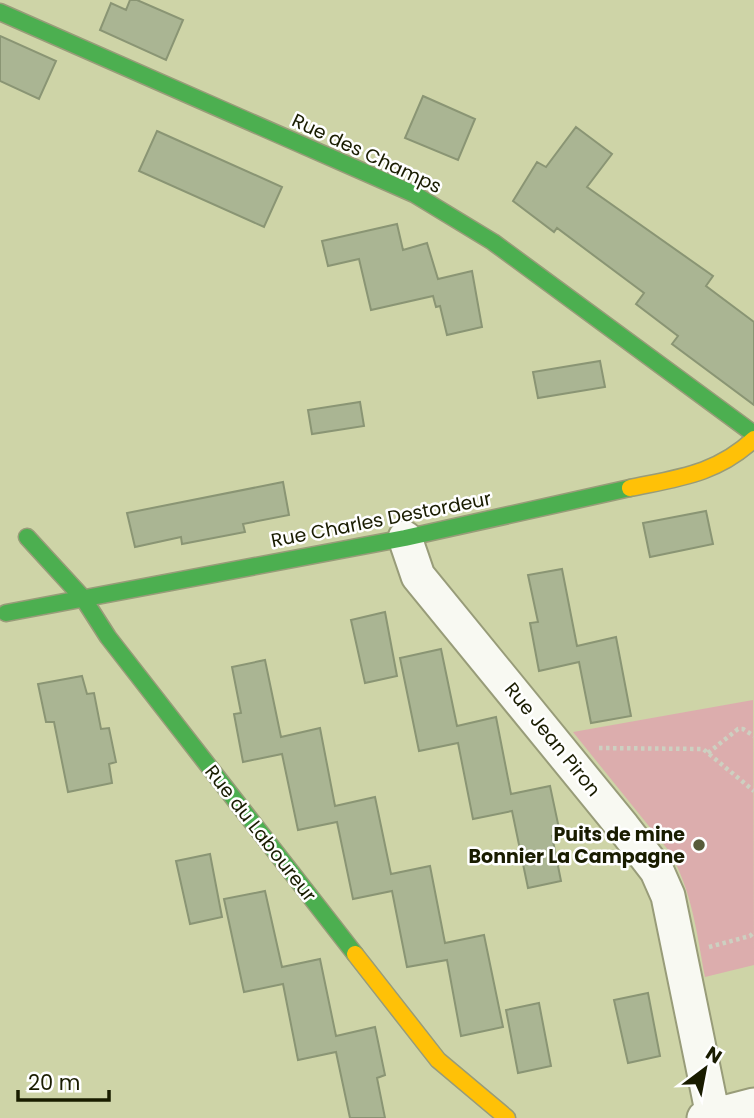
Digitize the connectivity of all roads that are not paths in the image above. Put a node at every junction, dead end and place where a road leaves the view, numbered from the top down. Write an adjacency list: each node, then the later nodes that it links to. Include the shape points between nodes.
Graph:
1 (0, 12): 2 (street, Rue des Champs, via 414,194 493,242)
2 (754, 437): 4 (street, Rue Charles Destordeur, via 736,456 716,467)
3 (27, 537): 5 (street, Rue du Laboureur)
4 (405, 538): 5 (street, Rue Charles Destordeur); 8 (street, Rue Jean Piron, via 418,576 657,872 668,896)
5 (83, 598): 6 (street, Rue Charles Destordeur); 9 (street, Rue du Laboureur, via 108,637 438,1060)
6 (6, 613)
7 (754, 1105): 8 (street)
8 (708, 1117)
9 (507, 1118)

